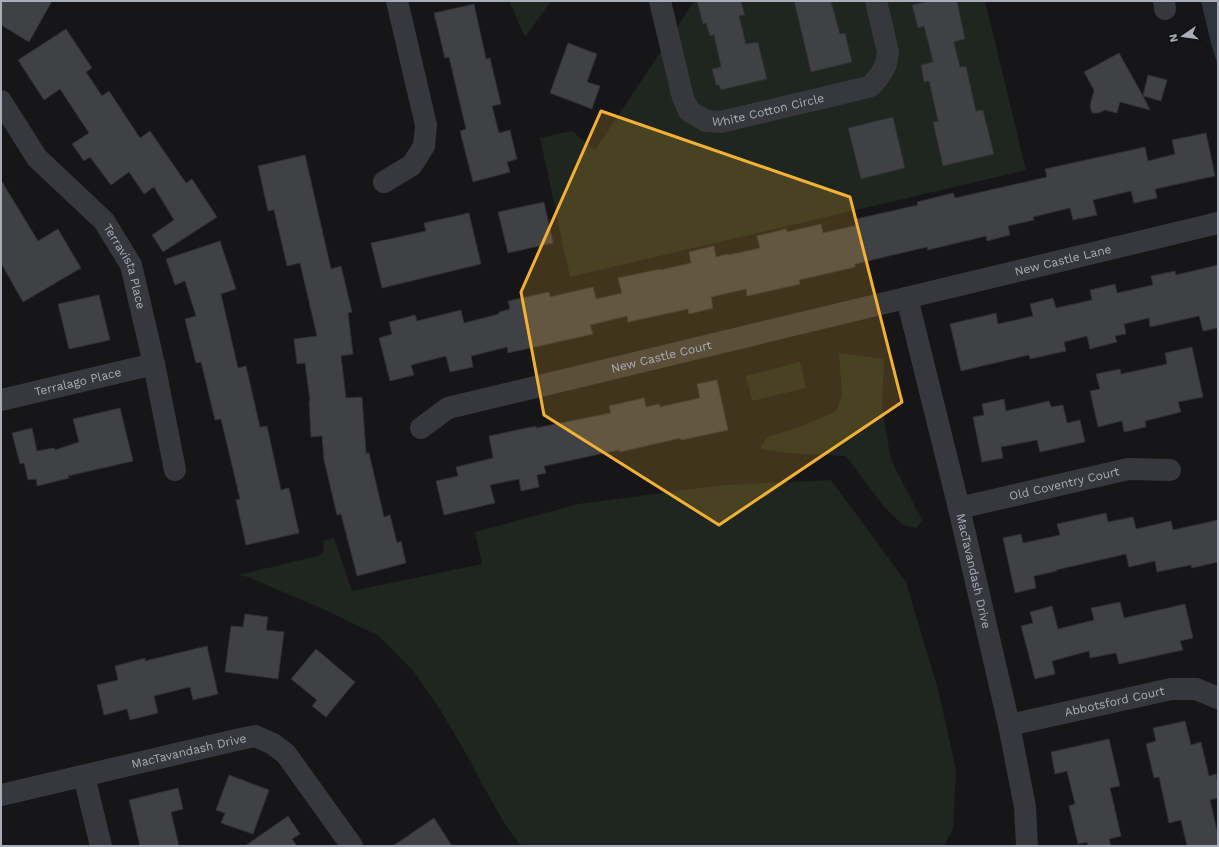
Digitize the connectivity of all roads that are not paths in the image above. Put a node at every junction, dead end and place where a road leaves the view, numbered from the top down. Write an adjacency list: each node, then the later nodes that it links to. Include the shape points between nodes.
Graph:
1 (398, 1): 5 (street, via 426,125 424,146 412,165)
2 (660, 1): 3 (street, White Cotton Circle, via 683,98 689,111 706,121 721,122 871,86 886,64 888,52)
3 (876, 1)
4 (1, 102): 8 (street, Terravista Place, via 37,158 104,221 131,265)
5 (384, 182)
6 (1218, 223): 7 (street, New Castle Lane)
7 (907, 298): 10 (street, New Castle Court, via 448,408); 13 (street, MacTavandash Drive)
8 (154, 364): 9 (street, Terralago Place); 11 (street, Terravista Place)
9 (1, 400)
10 (421, 428)
11 (175, 470)
12 (1170, 470): 13 (street, Old Coventry Court, via 1128,469)
13 (959, 508): 15 (street, MacTavandash Drive)
14 (1218, 698): 15 (street, Abbotsford Court, via 1196,689 1171,689)
15 (1009, 725): 20 (street, MacTavandash Drive, via 1025,807)
16 (84, 776): 17 (street, MacTavandash Drive); 18 (street); 19 (street, MacTavandash Drive, via 255,736 273,744 286,754)
17 (1, 795)
18 (101, 846)
19 (352, 846)
20 (1027, 846)

